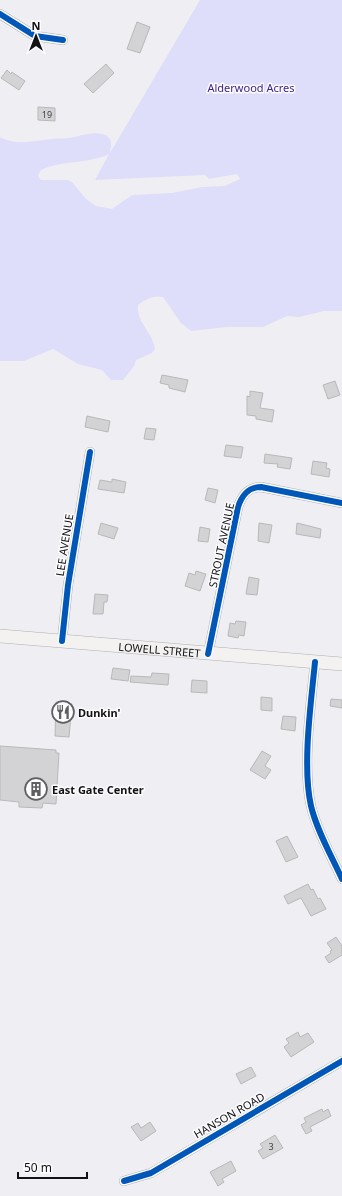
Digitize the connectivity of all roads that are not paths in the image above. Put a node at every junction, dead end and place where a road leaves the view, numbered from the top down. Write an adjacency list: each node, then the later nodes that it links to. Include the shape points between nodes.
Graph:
1 (0, 14): 2 (street, via 35,36)
2 (63, 40)
3 (90, 452): 6 (street, LEE AVENUE, via 71,564)
4 (342, 503): 7 (street, STROUT AVENUE, via 261,487 244,494 238,507)
5 (0, 636): 6 (main road, LOWELL STREET)
6 (62, 641): 7 (main road, LOWELL STREET)
7 (208, 654): 8 (main road, LOWELL STREET)
8 (315, 662): 9 (main road, LOWELL STREET); 10 (street, via 307,768 308,789 318,828)
9 (342, 664)
10 (342, 879)
11 (342, 1061): 12 (street, HANSON ROAD, via 151,1173)
12 (124, 1181)

